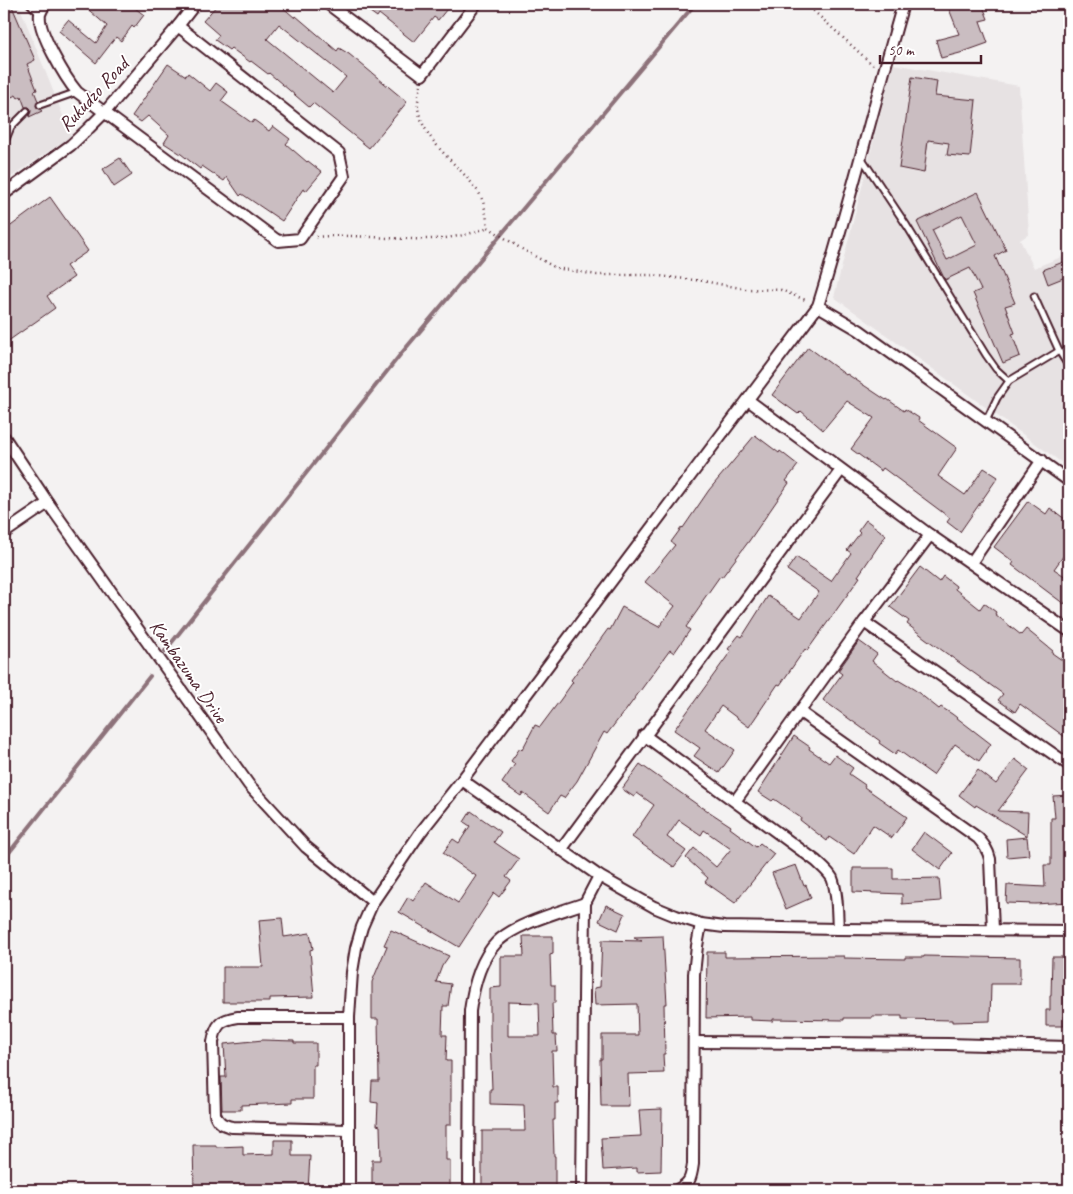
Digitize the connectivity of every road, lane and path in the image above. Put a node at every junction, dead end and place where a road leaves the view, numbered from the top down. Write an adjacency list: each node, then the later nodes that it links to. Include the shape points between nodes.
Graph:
1 (30, 4): 8 (lane)
2 (46, 4): 8 (street)
3 (195, 4): 9 (street, Rukudzo Road)
4 (328, 4): 11 (street)
5 (476, 4): 11 (street)
6 (806, 4): 10 (path)
7 (903, 4): 10 (street)
8 (40, 14): 12 (street, via 41,25 55,57)
9 (178, 26): 15 (street, Rukudzo Road); 20 (street, via 339,153 344,176)
10 (883, 74): 17 (street)
11 (422, 76): 19 (path, via 418,106 422,123 435,143 478,192)
12 (77, 92): 13 (lane); 15 (street)
13 (40, 105)
14 (27, 111): 16 (lane, via 11,127)
15 (104, 112): 18 (street, Rukudzo Road, via 71,145); 20 (street, via 278,241)
16 (4, 144)
17 (860, 156): 22 (street, via 842,230); 25 (lane, via 986,355)
18 (4, 194)
19 (488, 227): 20 (path, via 475,233 410,239 325,236); 22 (path, via 556,268 597,275 651,275 746,289 781,290)
20 (300, 239)
21 (1034, 296): 23 (lane)
22 (818, 306): 26 (street); 27 (street, via 858,330)
23 (1059, 351): 24 (lane); 25 (lane)
24 (1069, 367)
25 (1009, 381): 27 (lane)
26 (748, 400): 30 (street); 41 (street)
27 (986, 421): 29 (street)
28 (4, 437): 32 (street, Kambazuma Drive)
29 (1042, 460): 31 (street); 35 (street)
30 (841, 470): 34 (street); 39 (street)
31 (1069, 481)
32 (48, 503): 33 (street); 45 (street, Kambazuma Drive, via 249,785 306,847)
33 (4, 533)
34 (930, 535): 35 (street); 36 (street)
35 (971, 563): 37 (street)
36 (864, 622): 38 (street); 40 (street)
37 (1069, 631)
38 (800, 712): 42 (street); 49 (street, via 978,838 990,859)
39 (644, 735): 42 (street); 43 (street)
40 (1069, 765)
41 (462, 780): 43 (street); 45 (street, via 420,833)
42 (736, 800): 48 (street, via 826,870 835,890)
43 (561, 850): 44 (street)
44 (598, 876): 46 (street); 47 (street, via 654,906)
45 (373, 902): 51 (street, via 356,948)
46 (585, 903): 56 (street, via 524,926 496,942 478,974 470,1011); 57 (street)
47 (701, 924): 48 (street); 52 (street, via 694,968)
48 (838, 929): 49 (street)
49 (993, 930): 50 (street)
50 (1069, 930)
51 (349, 1017): 54 (street); 54 (street, via 226,1019 219,1024 213,1042 215,1114 225,1126)
52 (694, 1042): 53 (street); 58 (street, via 693,1164 691,1180)
53 (1069, 1047)
54 (350, 1130): 55 (street)
55 (349, 1190)
56 (469, 1190)
57 (582, 1190)
58 (676, 1190)

